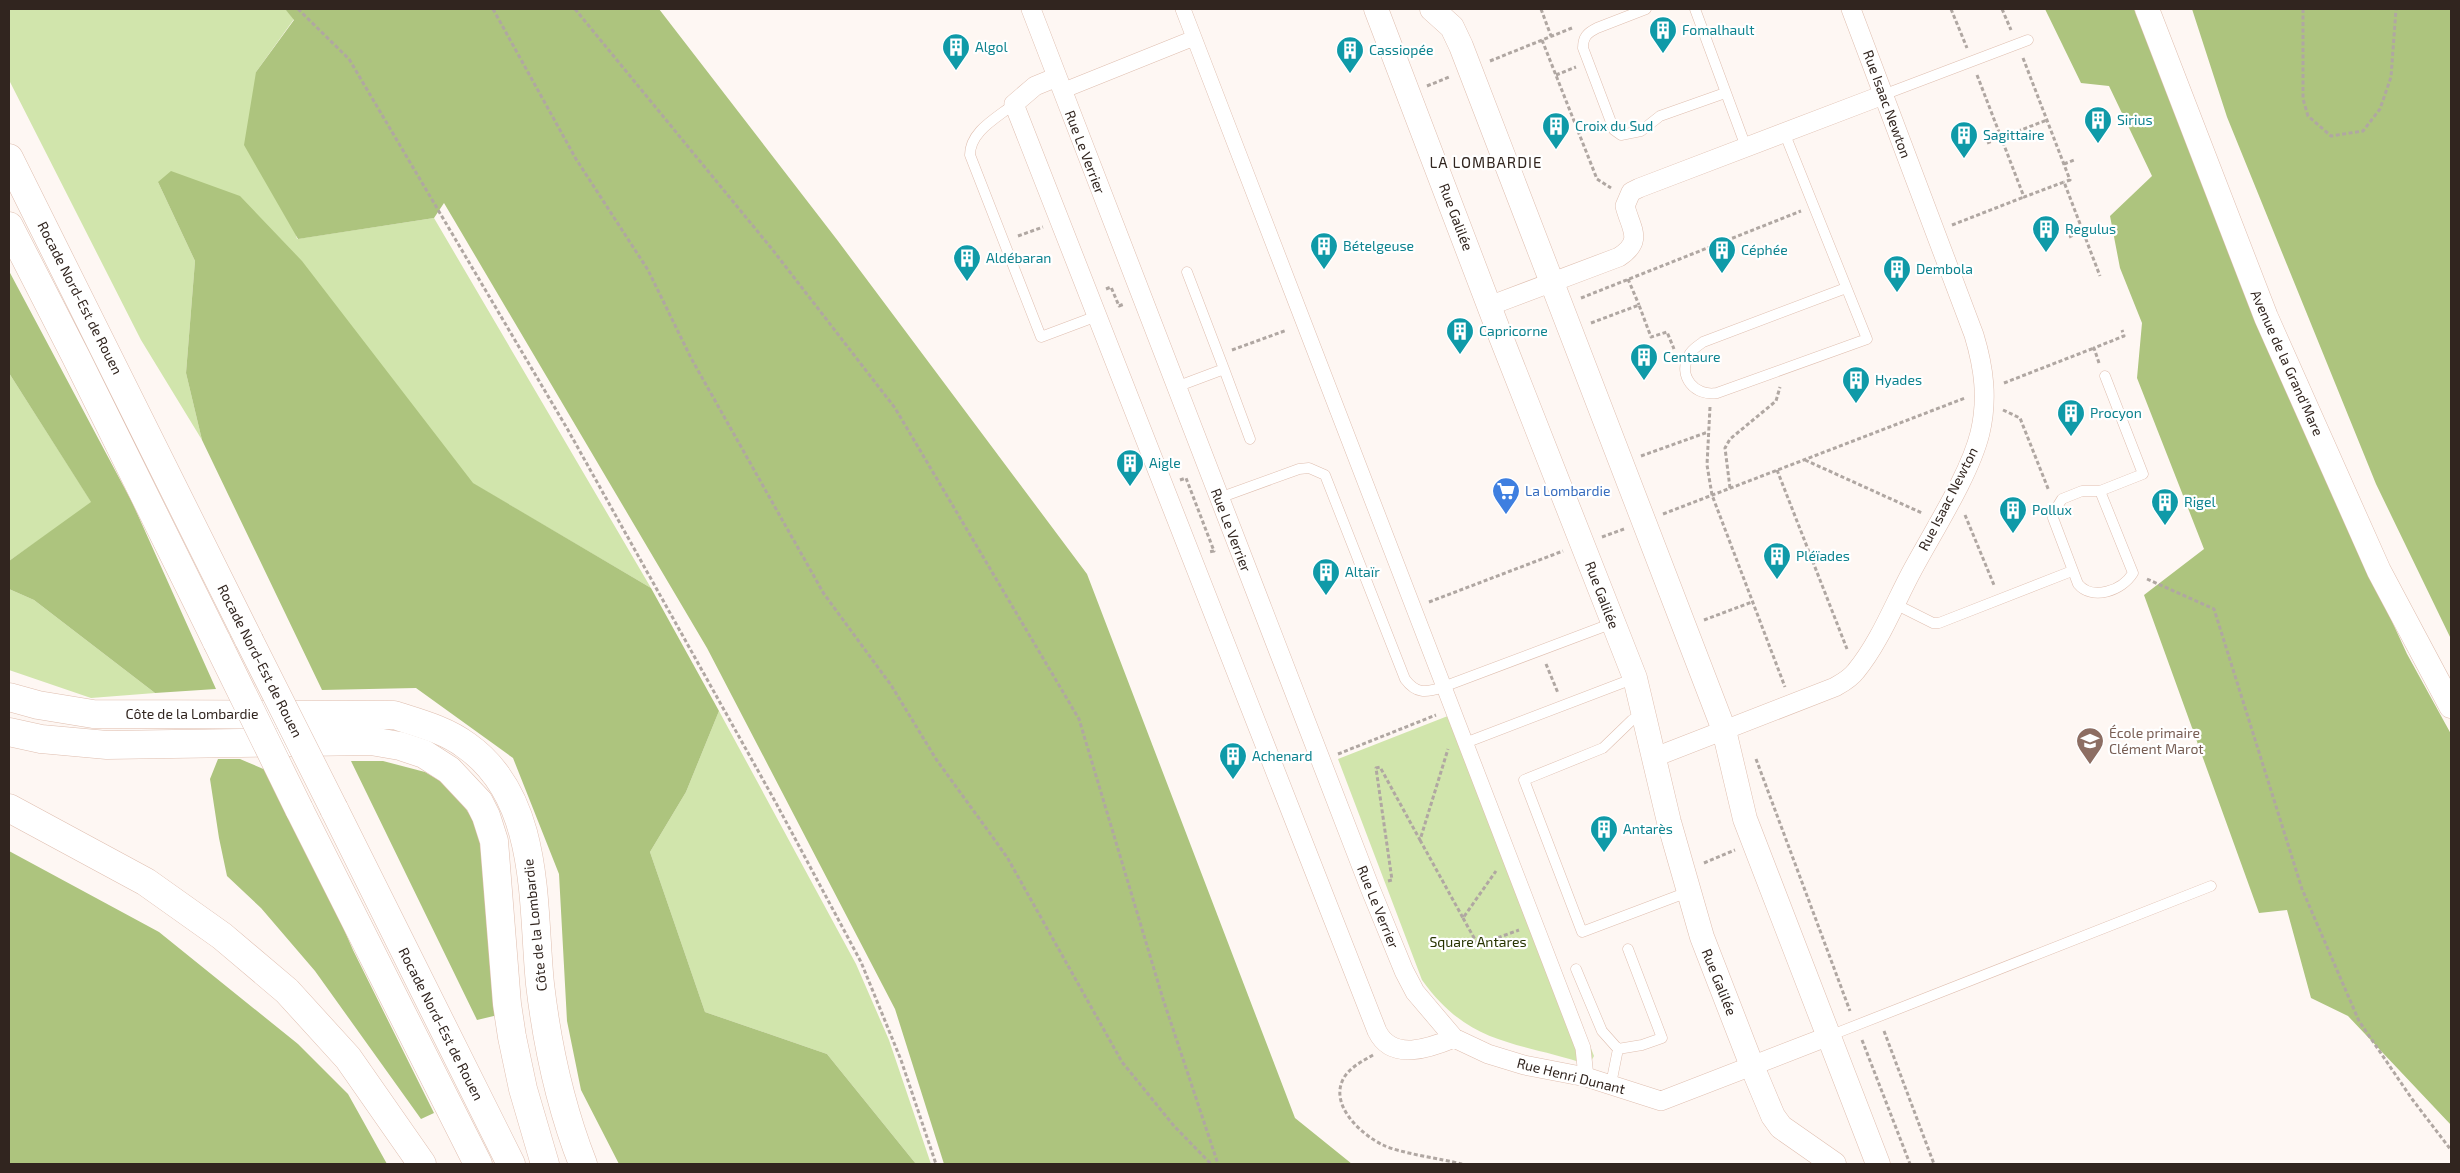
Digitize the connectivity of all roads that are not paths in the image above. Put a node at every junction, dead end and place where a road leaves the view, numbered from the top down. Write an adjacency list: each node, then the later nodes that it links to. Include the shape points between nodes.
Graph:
1 (1032, 9): 11 (street, Rue Le Verrier)
2 (1183, 9): 9 (street)
3 (1376, 9): 22 (street, Rue Galilée)
4 (1432, 9): 20 (street, via 1452,27)
5 (1646, 9): 12 (lane, via 1589,32 1582,42 1614,130 1621,134 1641,131 1660,116)
6 (1695, 9): 12 (lane)
7 (1851, 9): 13 (street, Rue Isaac Newton)
8 (2147, 9): 36 (street, Avenue de la Grand'Mare, via 2266,318 2379,570)
9 (1194, 38): 11 (street); 34 (street)
10 (2028, 40): 13 (lane)
11 (1059, 84): 14 (street, via 1035,86); 26 (street, Rue Le Verrier)
12 (1725, 93): 16 (lane)
13 (1883, 95): 15 (street); 31 (street, Rue Isaac Newton, via 1974,335 1982,362 1985,396 1974,453)
14 (1014, 104): 23 (street); 23 (lane, via 974,137 970,155 1041,337)
15 (1784, 132): 16 (street); 21 (lane)
16 (1746, 147): 20 (street, via 1631,192 1625,206 1634,242 1628,251)
17 (9, 158): 55 (main road, Rocade Nord-Est de Rouen, bridge)
18 (9, 226): 54 (main road, bridge)
19 (1187, 272): 24 (lane)
20 (1552, 282): 22 (street); 38 (street, via 1644,521)
21 (1846, 288): 21 (lane, via 1703,342 1689,356 1686,377 1698,391 1711,394 1867,339)
22 (1489, 306): 32 (street, Rue Galilée)
23 (1097, 316): 48 (street, via 1376,1031 1386,1044 1406,1051)
24 (1224, 369): 26 (lane); 27 (lane)
25 (2104, 376): 28 (lane, via 2143,474)
26 (1176, 387): 29 (street, Rue Le Verrier)
27 (1250, 439)
28 (2100, 490): 30 (lane, via 2082,491 2062,499 2057,506 2053,518); 30 (lane, via 2133,573 2124,583 2094,594 2084,591)
29 (1218, 498): 34 (lane, via 1299,468 1309,468 1325,475 1405,679 1417,691); 48 (street, Rue Le Verrier, via 1404,971 1415,992)
30 (2072, 571): 31 (lane, via 1939,623)
31 (1894, 604): 38 (street, Rue Isaac Newton, via 1866,657 1849,678 1835,687)
32 (1613, 622): 33 (street, Rue Galilée); 34 (lane)
33 (1634, 678): 37 (street, Rue Galilée); 40 (lane)
34 (1443, 687): 40 (street)
35 (9, 697): 57 (main road, Côte de la Lombardie, via 93,714 394,715 424,724 467,746 482,758 507,793 520,819 529,856 540,985 555,1068)
36 (2451, 706)
37 (1644, 713): 41 (street, Rue Galilée); 43 (lane, via 1603,748 1524,780 1582,932)
38 (1733, 727): 41 (street, Rue Isaac Newton); 47 (street, via 1745,819)
39 (9, 732): 56 (main road, via 40,739 107,745 371,742 400,746 424,754 449,770 479,802 494,840 508,1012 523,1089)
40 (1465, 743): 51 (street, via 1583,1048)
41 (1655, 757): 43 (street, Rue Galilée)
42 (9, 808): 53 (main road, via 146,882 222,936 286,990 348,1058)
43 (1686, 882): 50 (street, Rue Galilée, via 1702,938)
44 (2211, 886): 47 (lane)
45 (1628, 949): 49 (lane, via 1662,1038)
46 (1576, 969): 49 (lane, via 1602,1031)
47 (1829, 1036): 50 (street, Rue Henri Dunant); 59 (street)
48 (1454, 1038): 51 (street, Rue Henri Dunant, via 1488,1054 1524,1065)
49 (1618, 1049): 52 (lane)
50 (1752, 1066): 52 (street, Rue Henri Dunant, via 1661,1101); 58 (street, Rue Galilée, via 1773,1116 1781,1127)
51 (1586, 1077): 52 (street, Rue Henri Dunant)
52 (1611, 1084)
53 (422, 1164)
54 (478, 1164)
55 (511, 1164)
56 (544, 1164)
57 (584, 1164)
58 (1834, 1164)
59 (1878, 1164)

